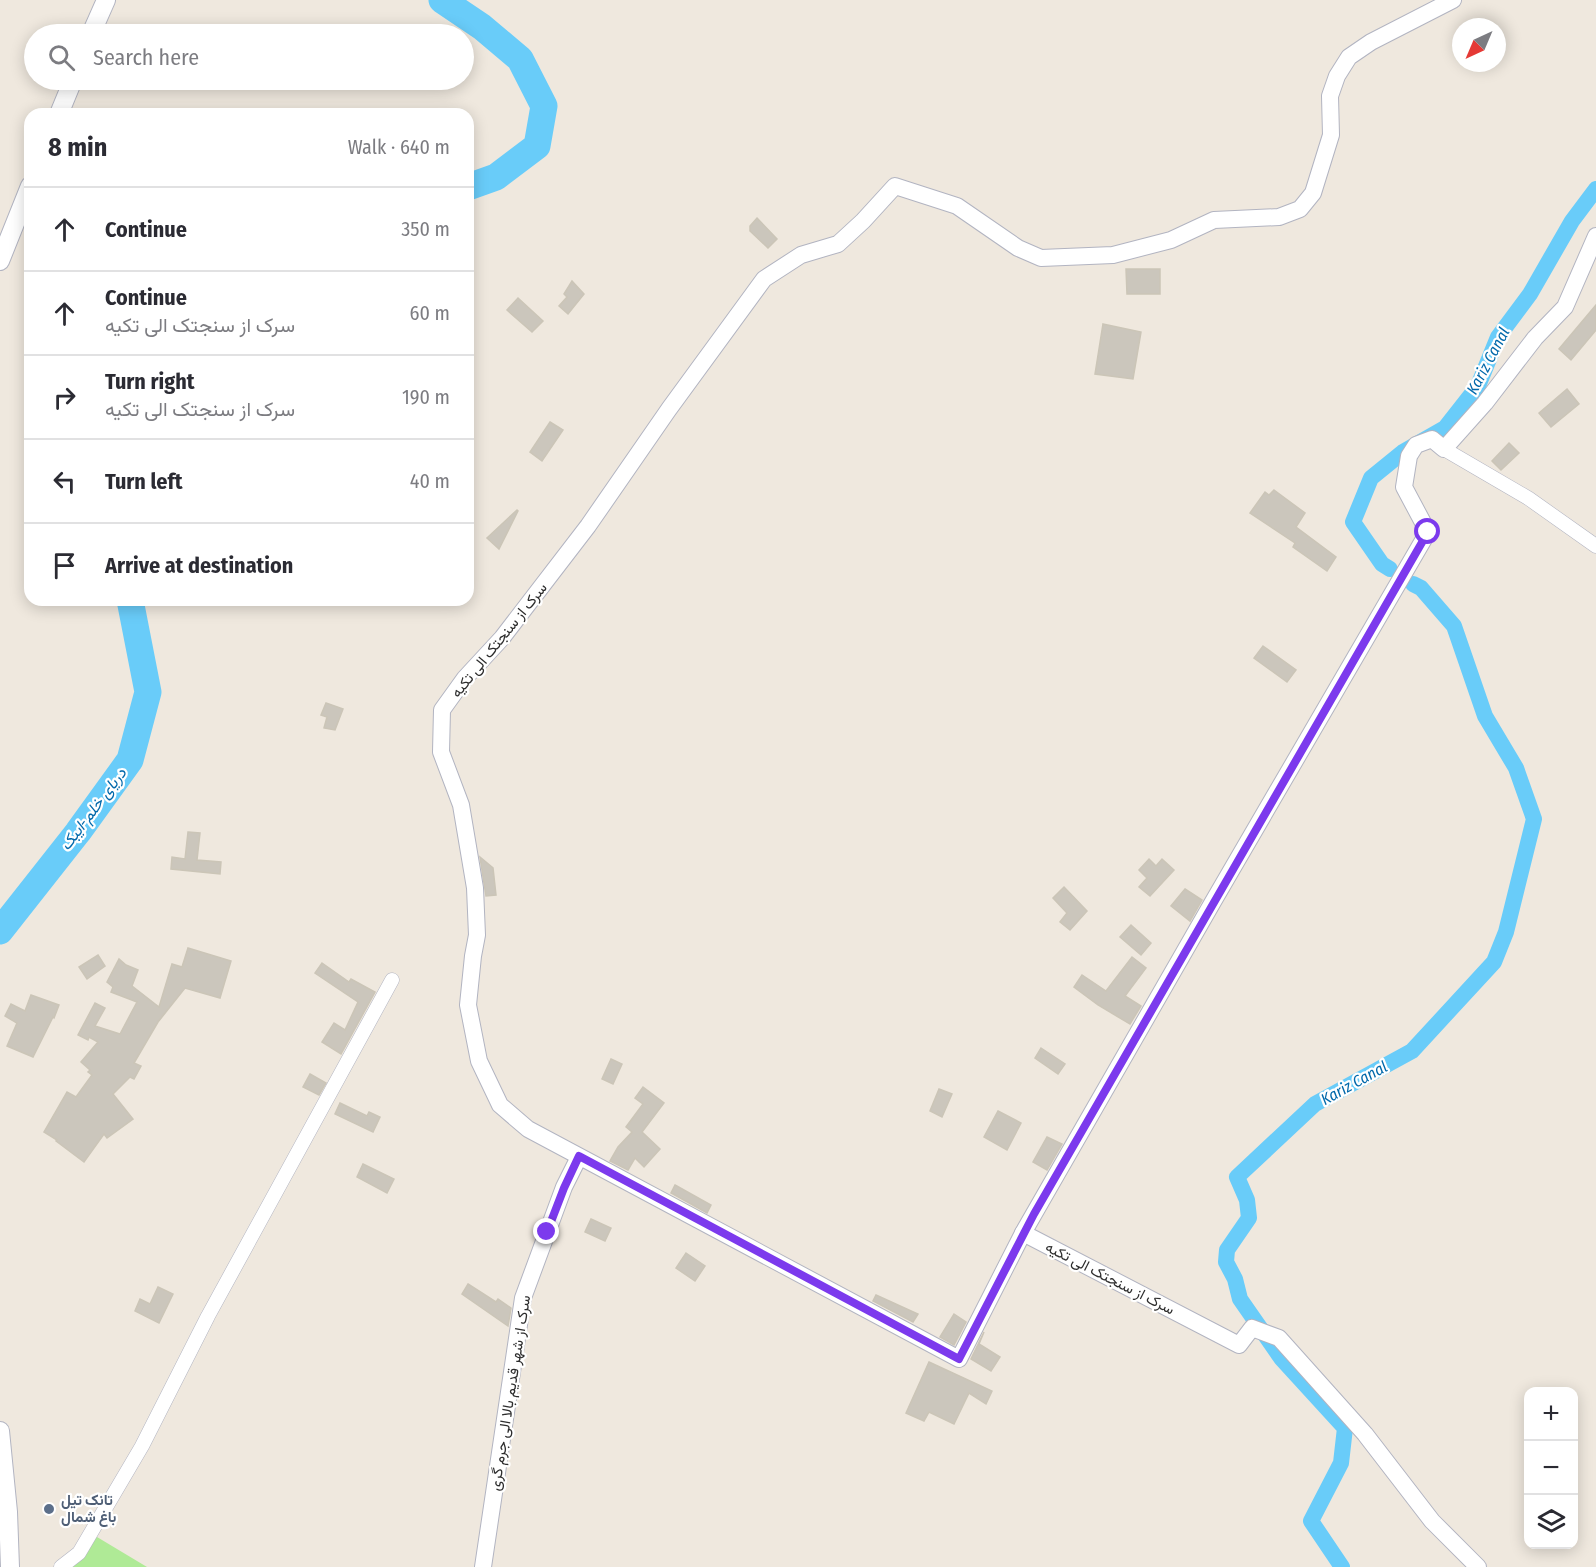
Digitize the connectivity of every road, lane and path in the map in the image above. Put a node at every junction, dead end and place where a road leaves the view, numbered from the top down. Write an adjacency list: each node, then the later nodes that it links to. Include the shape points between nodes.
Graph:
1 (105, 0): 3 (main road)
2 (1453, 0): 12 (street, سرک از سنجتک الی تکیه, via 1349,57 1330,96 1331,135 1313,193 1300,209 1279,217 1214,220 1171,240 1113,255 1041,258 1018,248 957,206 895,186 838,244 801,255 764,279 582,535 442,710 441,752 460,805 475,888 477,935 468,1005 479,1061 500,1106 528,1129)
3 (95, 24)
4 (69, 90): 5 (main road)
5 (61, 108)
6 (24, 201): 8 (main road)
7 (1596, 236): 9 (street, via 1565,307)
8 (0, 261)
9 (1444, 449): 10 (street, via 1528,498); 13 (street, via 1432,439 1416,445 1409,456 1404,487 1428,532)
10 (1596, 546)
11 (392, 980): 16 (street, via 213,1305 142,1446 79,1552)
12 (579, 1156): 13 (street, سرک از سنجتک الی تکیه, via 959,1359); 17 (street, سرک از شهر قدیم بالا الی جرم گری, via 523,1298)
13 (1023, 1233): 18 (street, سرک از سنجتک الی تکیه, via 1239,1345 1252,1328 1279,1338 1365,1434 1432,1521)
14 (0, 1431): 15 (main road)
15 (10, 1567)
16 (61, 1567)
17 (483, 1567)
18 (1478, 1567)

